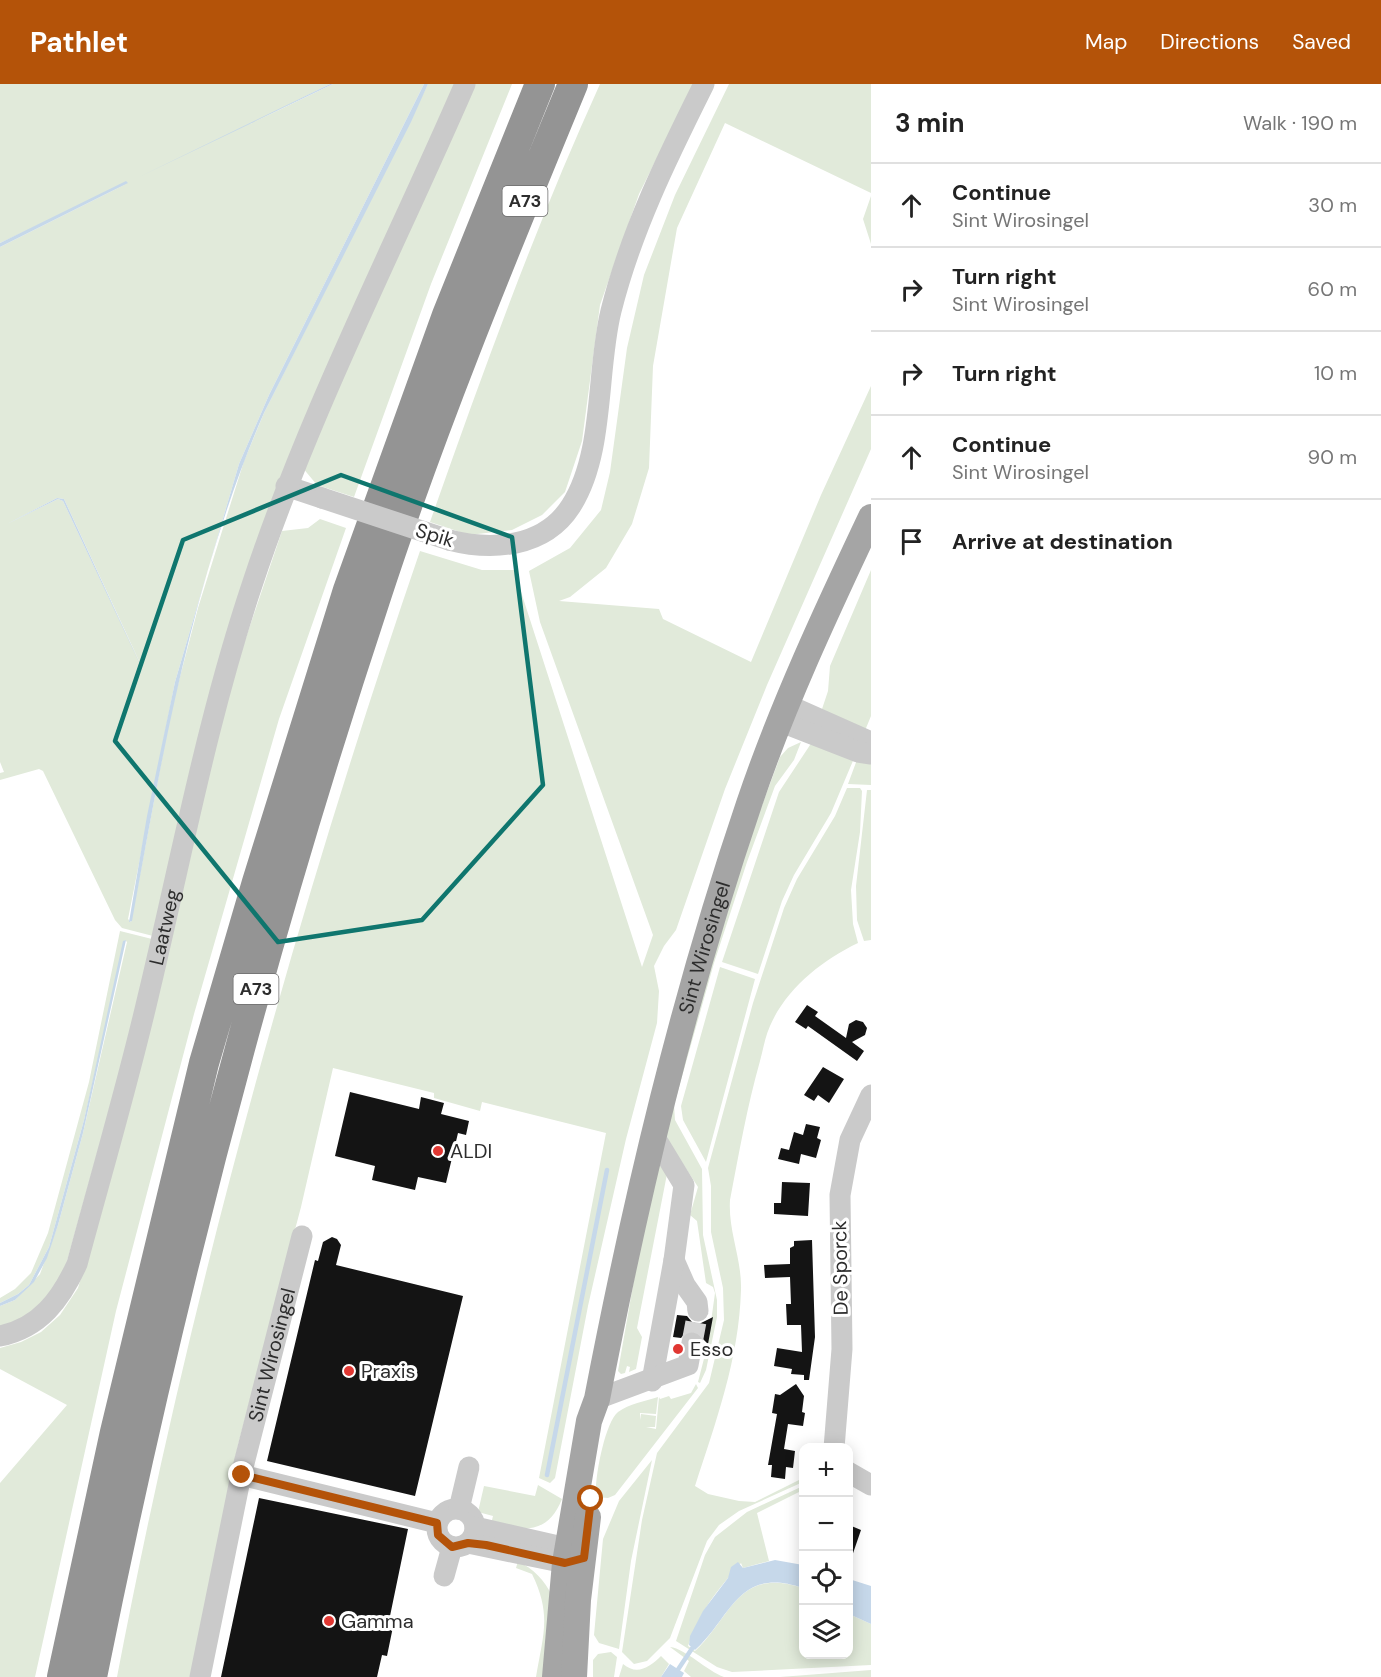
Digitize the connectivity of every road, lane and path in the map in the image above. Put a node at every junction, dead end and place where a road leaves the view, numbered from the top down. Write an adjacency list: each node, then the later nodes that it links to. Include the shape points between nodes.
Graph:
1 (465, 84): 5 (street)
2 (540, 84): 29 (highway, A73, via 447,315 352,579 254,894 204,1063 174,1184)
3 (573, 84): 30 (highway, A73, via 476,318 375,599 286,889 234,1064 164,1337)
4 (704, 84): 5 (street, Spik, bridge, via 657,179 627,253 610,314 591,450 581,487 570,508 535,537 513,545 474,546)
5 (286, 486): 15 (street, Laatweg, via 251,586 215,711 147,1001 77,1264 67,1287 37,1321)
6 (871, 517): 7 (main road, Sint Wirosingel)
7 (784, 714): 8 (street); 9 (street, via 858,752); 11 (main road, Sint Wirosingel, via 750,802 719,900)
8 (871, 742)
9 (871, 754)
10 (871, 1095): 19 (street, De Sporck, via 850,1140 840,1195 842,1349)
11 (653, 1134): 13 (street, via 684,1185); 18 (main road, Sint Wirosingel)
12 (302, 1236): 22 (street, Sint Wirosingel)
13 (674, 1260): 14 (street); 17 (street)
14 (698, 1311)
15 (0, 1336)
16 (692, 1343): 17 (street, via 688,1365)
17 (652, 1381): 18 (street)
18 (597, 1399): 27 (main road, Sint Wirosingel, via 603,1423)
19 (834, 1443)
20 (469, 1467): 24 (street)
21 (853, 1474): 23 (street)
22 (242, 1475): 25 (street); 31 (street, Sint Wirosingel)
23 (871, 1485)
24 (459, 1509): 25 (street, via 443,1513); 26 (street, via 470,1515)
25 (437, 1523): 26 (street, via 438,1535)
26 (465, 1539): 27 (street); 28 (street)
27 (572, 1556): 32 (main road, Sint Wirosingel); 33 (main road, Sint Wirosingel)
28 (444, 1576)
29 (62, 1677)
30 (92, 1677)
31 (200, 1677)
32 (555, 1677)
33 (574, 1677)

